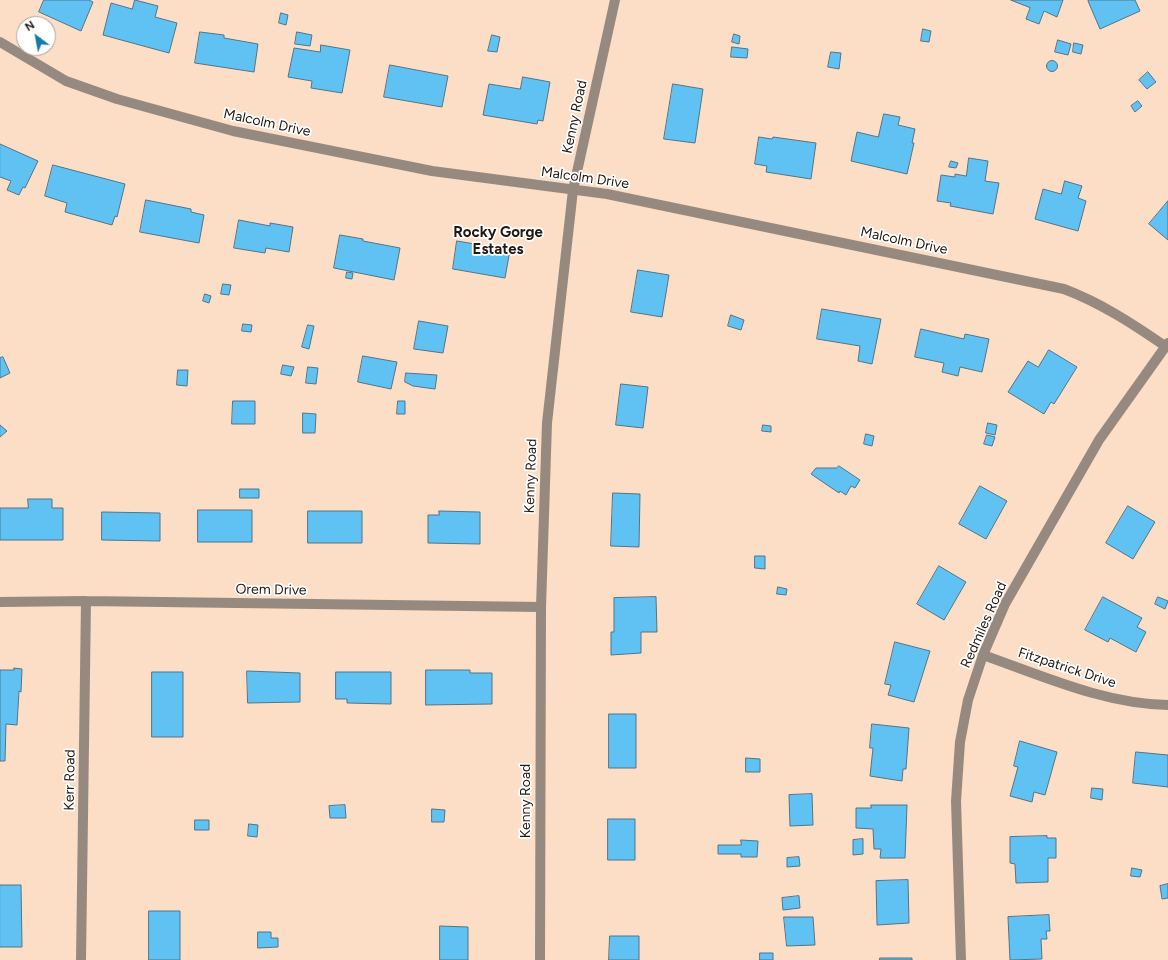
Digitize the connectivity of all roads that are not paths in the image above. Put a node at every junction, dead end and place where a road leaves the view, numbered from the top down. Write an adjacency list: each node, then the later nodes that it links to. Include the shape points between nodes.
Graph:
1 (615, 0): 3 (street, Kenny Road)
2 (0, 42): 3 (street, Malcolm Drive, via 66,81 117,99 233,131 432,171)
3 (573, 190): 4 (street, Malcolm Drive, via 607,194 702,213 1064,289 1087,297); 7 (street, Kenny Road, via 547,423)
4 (1167, 344): 8 (street, Redmiles Road, via 1099,440 1005,604)
5 (86, 601): 6 (street, Orem Drive); 7 (street, Orem Drive); 10 (street, Kerr Road)
6 (0, 602)
7 (541, 607): 11 (street, Kenny Road)
8 (983, 655): 9 (street, Fitzpatrick Drive, via 1075,688 1136,703); 12 (street, Redmiles Road, via 968,700 960,742 956,801)
9 (1168, 705)
10 (81, 960)
11 (540, 960)
12 (961, 960)

